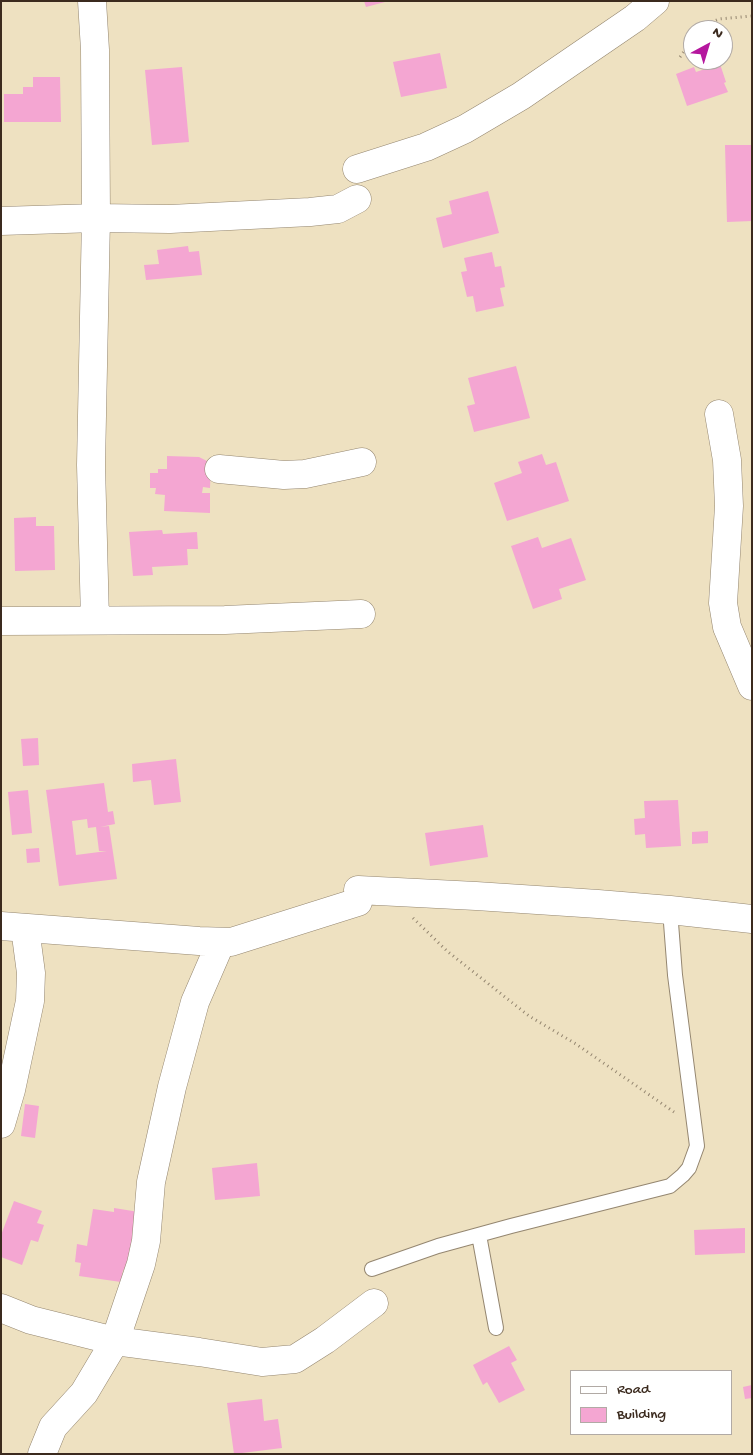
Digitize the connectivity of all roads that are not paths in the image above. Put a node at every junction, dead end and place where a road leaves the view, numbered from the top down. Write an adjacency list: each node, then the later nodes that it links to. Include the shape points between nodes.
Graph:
1 (92, 1): 5 (street)
2 (655, 1): 3 (street, via 521,96 465,129 426,147)
3 (356, 169)
4 (357, 199): 5 (street, via 338,209 310,212 170,219)
5 (96, 218): 6 (street); 11 (street, via 91,465)
6 (1, 221)
7 (719, 414): 13 (street, via 727,460 729,506 723,603 727,627)
8 (362, 462): 9 (street, via 298,474)
9 (219, 469)
10 (361, 614): 11 (street, via 225,620)
11 (95, 620): 12 (street)
12 (1, 621)
13 (752, 686)
14 (670, 910): 15 (street); 17 (street, via 386,892 358,896 231,942); 19 (lane, via 697,1146 689,1168 670,1186)
15 (752, 919)
16 (13, 927): 17 (street); 18 (street, via 31,973 30,1001)
17 (221, 942): 24 (street, via 195,1002 174,1078 151,1182 141,1264)
18 (1, 1124)
19 (479, 1235): 20 (lane); 23 (lane)
20 (372, 1269)
21 (374, 1303): 24 (street, via 295,1359 262,1362)
22 (1, 1308): 24 (street, via 31,1320)
23 (496, 1328)
24 (115, 1341): 25 (street, via 84,1393 53,1427)
25 (42, 1454)

